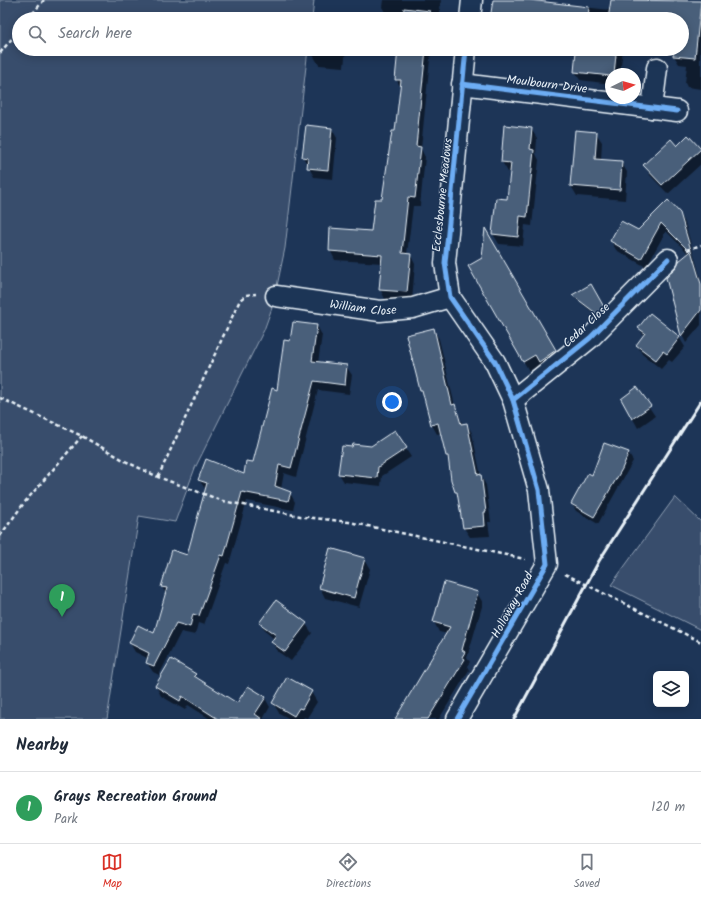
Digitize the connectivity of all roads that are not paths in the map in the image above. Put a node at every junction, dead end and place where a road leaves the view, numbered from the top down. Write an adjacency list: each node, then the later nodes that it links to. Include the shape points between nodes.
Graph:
1 (472, 0): 2 (street)
2 (471, 12)
3 (465, 56): 5 (street, Ecclesbourne Meadows)
4 (657, 68): 6 (street)
5 (462, 84): 6 (street, Moulbourn Drive); 10 (street, Ecclesbourne Meadows, via 446,263)
6 (652, 108): 7 (street, Moulbourn Drive)
7 (677, 111)
8 (668, 259): 11 (street, Cedar Close, via 590,338)
9 (276, 296): 10 (street, William Close, via 380,311 413,308)
10 (450, 297): 11 (street, Ecclesbourne Meadows, via 495,362)
11 (514, 400): 12 (street, Ecclesbourne Meadows)
12 (539, 490): 13 (street, Holloway Road, via 547,564)
13 (457, 719)

